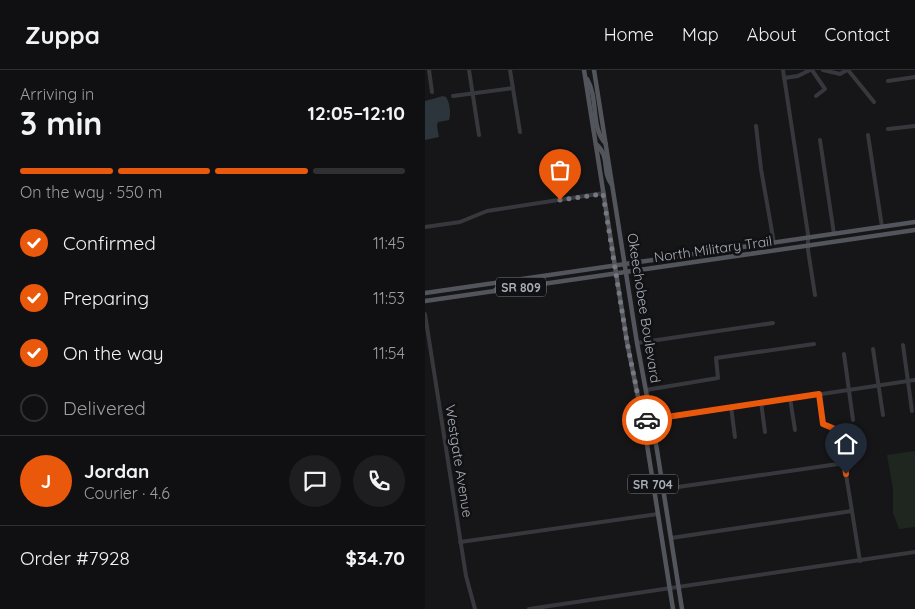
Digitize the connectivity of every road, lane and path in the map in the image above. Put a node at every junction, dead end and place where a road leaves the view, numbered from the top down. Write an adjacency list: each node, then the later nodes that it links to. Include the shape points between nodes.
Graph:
1 (429, 70): 16 (street)
2 (469, 70): 17 (street)
3 (511, 70): 15 (street)
4 (584, 70): 11 (main road, Okeechobee Boulevard / SR 704)
5 (590, 70): 10 (main road)
6 (783, 70): 13 (street)
7 (811, 70): 13 (street); 19 (street, via 825,89)
8 (823, 70): 9 (street, via 840,74)
9 (847, 70): 20 (street)
10 (594, 72): 29 (main road, Okeechobee Boulevard / SR 704)
11 (585, 76): 28 (main road, Okeechobee Boulevard / SR 704); 29 (main road, via 591,86 599,136)
12 (915, 77): 14 (street)
13 (784, 78): 38 (street)
14 (888, 81)
15 (513, 88): 17 (street); 24 (street)
16 (432, 92)
17 (473, 93): 18 (street); 25 (street)
18 (453, 96)
19 (816, 96)
20 (874, 102)
21 (756, 126): 39 (street)
22 (915, 126): 23 (street)
23 (888, 129)
24 (520, 132)
25 (479, 135)
26 (868, 135): 34 (street)
27 (820, 140): 36 (street)
28 (596, 144): 30 (main road, via 603,151 607,176); 31 (main road, Okeechobee Boulevard / SR 704)
29 (607, 145): 30 (main road, Okeechobee Boulevard / SR 704)
30 (613, 187): 43 (main road, Okeechobee Boulevard / SR 704)
31 (603, 194): 33 (street, via 487,211 459,222); 44 (main road, Okeechobee Boulevard / SR 704)
32 (915, 222): 34 (main road, North Military Trail / SR 809)
33 (425, 226)
34 (882, 227): 36 (main road, North Military Trail / SR 809); 37 (main road)
35 (915, 230): 37 (main road, North Military Trail / SR 809)
36 (834, 234): 38 (main road, North Military Trail / SR 809)
37 (874, 236): 41 (main road, North Military Trail / SR 809)
38 (808, 238): 39 (main road, North Military Trail / SR 809); 41 (street)
39 (774, 243): 40 (main road, North Military Trail / SR 809)
40 (761, 244): 42 (main road); 43 (main road, North Military Trail / SR 809)
41 (808, 246): 42 (main road, North Military Trail / SR 809); 50 (street)
42 (754, 254): 45 (main road, North Military Trail / SR 809)
43 (625, 264): 44 (main road, North Military Trail / SR 809); 45 (main road, Okeechobee Boulevard / SR 704)
44 (615, 265): 46 (main road, Okeechobee Boulevard / SR 704); 47 (main road, North Military Trail / SR 809)
45 (627, 273): 46 (main road, North Military Trail / SR 809); 54 (main road, Okeechobee Boulevard / SR 704)
46 (616, 274): 48 (main road, North Military Trail / SR 809); 72 (main road, Okeechobee Boulevard / SR 704)
47 (537, 276): 48 (main road, via 528,281 499,286); 49 (main road, North Military Trail / SR 809)
48 (494, 291): 51 (main road, North Military Trail / SR 809)
49 (425, 293)
50 (815, 294)
51 (425, 301)
52 (425, 314): 81 (street, Westgate Avenue)
53 (773, 323): 54 (street)
54 (637, 343): 62 (main road, Okeechobee Boulevard / SR 704)
55 (813, 344): 62 (street, via 715,358 718,378)
56 (903, 345): 60 (street)
57 (873, 349): 61 (street)
58 (845, 354): 63 (street)
59 (915, 380): 60 (street)
60 (908, 381): 61 (street); 68 (street)
61 (879, 385): 63 (street); 69 (street)
62 (646, 390): 70 (main road, Okeechobee Boulevard / SR 704)
63 (850, 390): 64 (street); 71 (street)
64 (819, 394): 65 (street); 76 (street, via 823,424 840,434)
65 (790, 398): 66 (street); 73 (street)
66 (761, 402): 67 (street); 74 (street)
67 (731, 406): 70 (street); 75 (street)
68 (912, 411)
69 (883, 415)
70 (652, 420): 72 (street); 77 (main road, Okeechobee Boulevard / SR 704)
71 (853, 420)
72 (643, 421): 79 (main road, Okeechobee Boulevard / SR 704)
73 (795, 430)
74 (765, 432)
75 (735, 436)
76 (845, 462): 77 (street); 78 (street)
77 (664, 488): 80 (main road, Okeechobee Boulevard / SR 704)
78 (852, 511): 80 (street); 83 (street)
79 (658, 514): 81 (street); 85 (main road, Okeechobee Boulevard / SR 704)
80 (671, 538): 84 (main road, Okeechobee Boulevard / SR 704)
81 (460, 542): 86 (street, Westgate Avenue)
82 (915, 552): 83 (street)
83 (860, 561): 84 (street)
84 (679, 587): 85 (street); 89 (main road, Okeechobee Boulevard / SR 704)
85 (670, 589): 87 (street); 88 (main road, Okeechobee Boulevard / SR 704)
86 (475, 609)
87 (529, 609)
88 (673, 609)
89 (682, 609)

